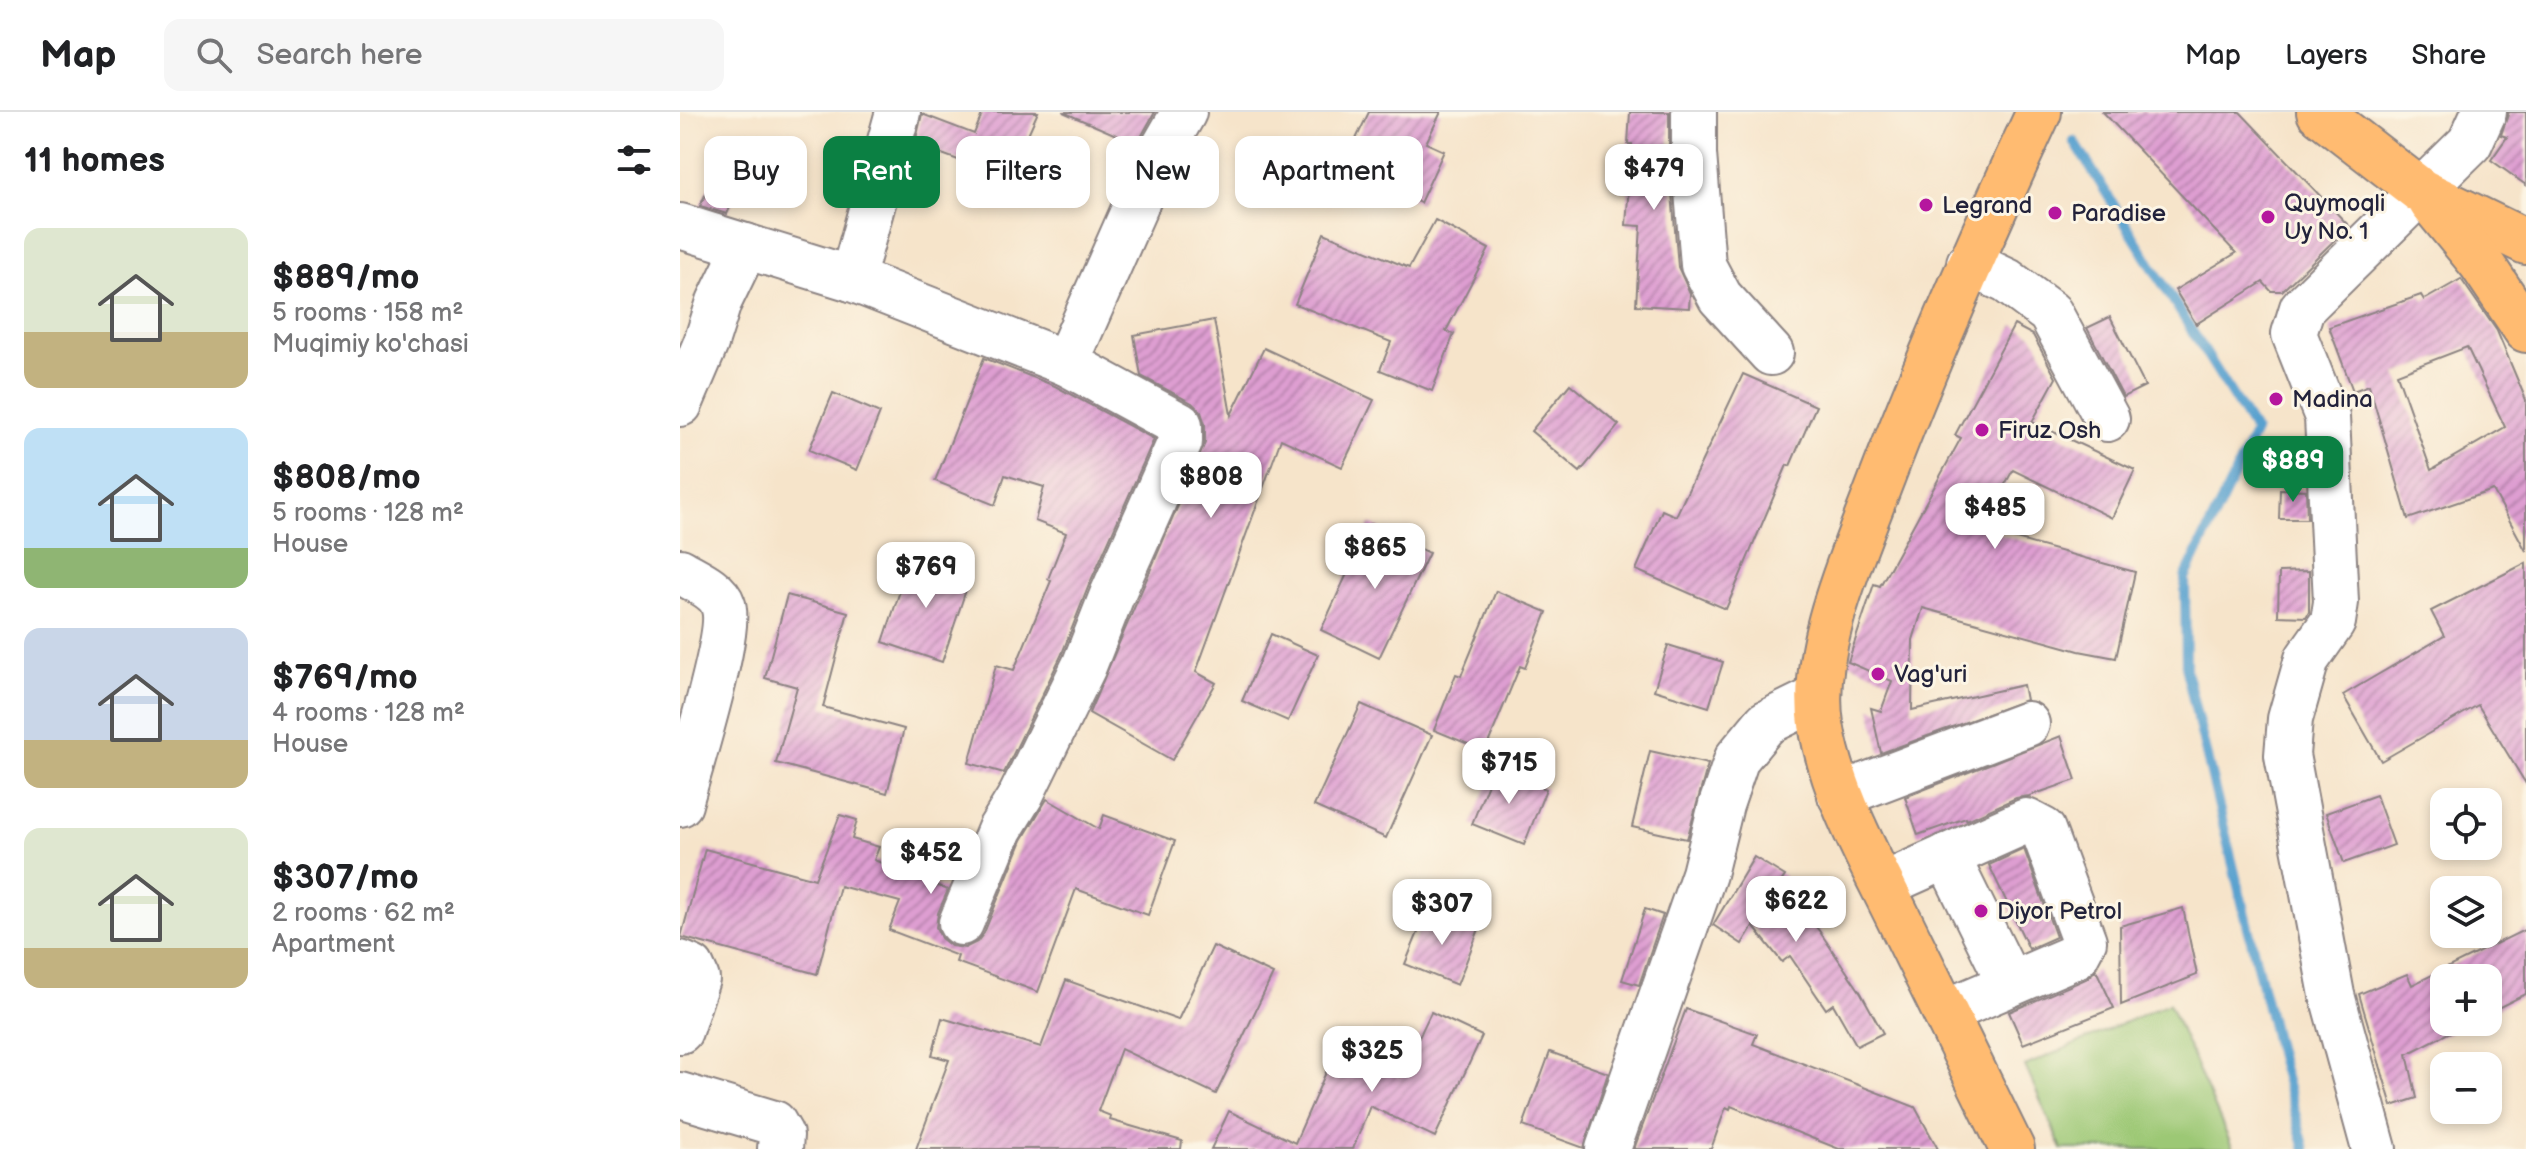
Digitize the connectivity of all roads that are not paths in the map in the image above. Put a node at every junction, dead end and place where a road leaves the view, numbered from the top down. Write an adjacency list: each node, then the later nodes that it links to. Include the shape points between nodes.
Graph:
1 (898, 112): 12 (street)
2 (1184, 112): 15 (street, via 1153,166)
3 (1694, 112): 14 (street, via 1703,265 1720,297)
4 (2039, 112): 11 (main road)
5 (2319, 112): 7 (main road)
6 (2484, 112): 7 (street, via 2470,143)
7 (2421, 191): 9 (main road); 13 (main road, via 2481,263); 35 (street, via 2302,308 2294,334 2327,417 2336,602 2333,622 2307,659 2290,719 2287,755 2332,995)
8 (680, 226): 10 (street)
9 (2526, 242)
10 (746, 246): 12 (street); 16 (street)
11 (1969, 263): 17 (street, via 2007,281 2050,313); 19 (main road, via 1856,546 1832,622)
12 (852, 279): 15 (street)
13 (2526, 330)
14 (1771, 353)
15 (1066, 363): 26 (street, via 1180,425 1180,442 1084,666 1000,829)
16 (680, 404)
17 (2107, 419)
18 (680, 571): 21 (street, via 712,591 723,603 725,620 710,695)
19 (1819, 697): 22 (main road); 33 (street, via 1766,723 1737,758 1704,874)
20 (2027, 724): 22 (street)
21 (686, 758): 23 (street)
22 (1840, 795): 25 (main road)
23 (680, 804)
24 (1947, 856): 25 (street); 28 (street); 28 (street, via 2026,821 2043,830 2084,941 2076,956)
25 (1883, 885): 29 (main road)
26 (961, 923)
27 (680, 963): 30 (street, via 692,968 697,979)
28 (2010, 984): 29 (street)
29 (1945, 1012): 34 (main road)
30 (680, 1031)
31 (680, 1095): 32 (street, via 774,1123 781,1135)
32 (780, 1149)
33 (1608, 1149)
34 (2012, 1149)
35 (2374, 1149)

